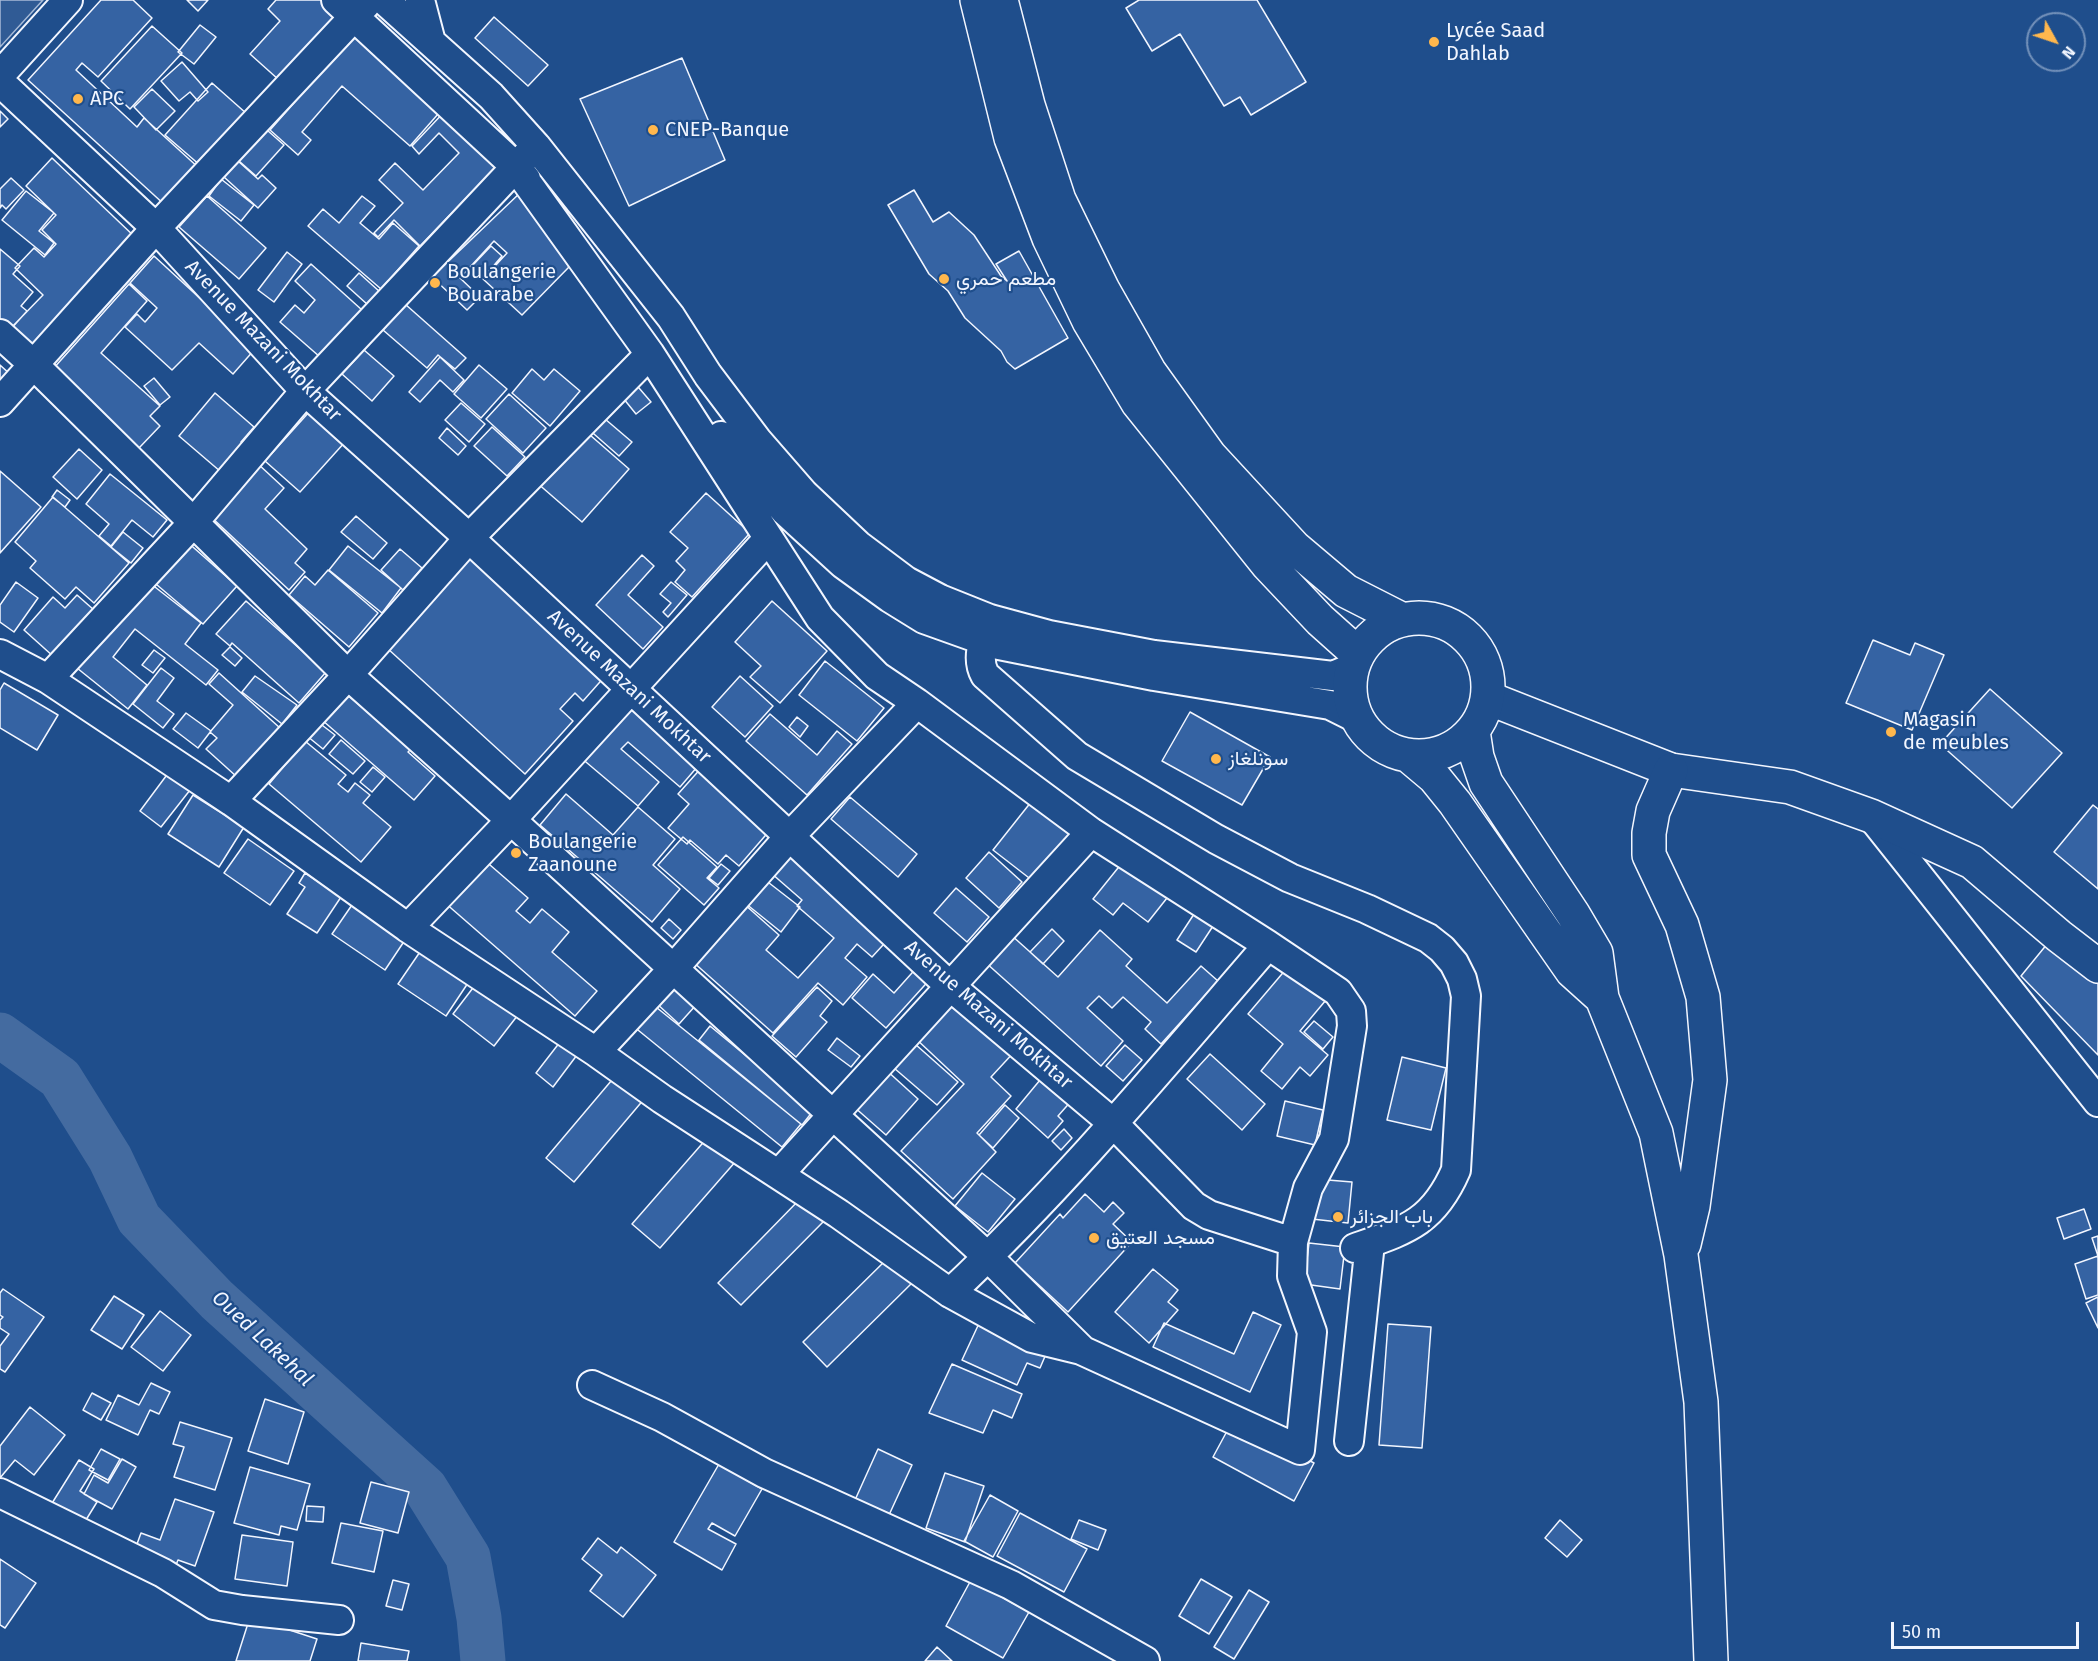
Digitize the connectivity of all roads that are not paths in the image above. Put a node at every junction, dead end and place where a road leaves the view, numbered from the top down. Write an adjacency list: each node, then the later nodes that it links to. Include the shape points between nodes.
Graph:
1 (68, 0): 8 (street)
2 (384, 0): 7 (street)
3 (420, 0): 7 (street)
4 (977, 0): 24 (main road, via 1011,138 1049,238 1089,321 1138,403 1268,565)
5 (1001, 0): 21 (main road, via 1028,105 1059,200 1149,371 1210,456 1294,547 1346,591)
6 (353, 6): 11 (street); 12 (street)
7 (431, 42): 10 (street, via 491,96)
8 (0, 75)
9 (0, 82): 12 (street, Avenue Mazani Mokhtar)
10 (536, 146): 11 (street); 22 (street, via 671,317 757,440 804,494 858,545)
11 (516, 166): 14 (street); 16 (street); 22 (street, via 590,252 654,349 785,511 843,564 924,619)
12 (156, 228): 15 (street); 16 (street, Avenue Mazani Mokhtar)
13 (0, 334): 15 (street)
14 (650, 354): 19 (street); 20 (street)
15 (34, 365): 17 (street); 18 (street)
16 (305, 390): 18 (street); 19 (street, Avenue Mazani Mokhtar)
17 (0, 402)
18 (193, 523): 25 (street); 26 (street)
19 (470, 538): 25 (street); 27 (street, Avenue Mazani Mokhtar)
20 (768, 539): 27 (street); 29 (street, via 820,618 877,676)
21 (1401, 620): 24 (main road, via 1383,627 1369,639); 28 (main road, via 1440,620 1473,642 1489,678)
22 (987, 630): 24 (street, via 1048,635 1154,655 1333,676); 30 (street, via 1154,676 1330,705); 56 (street, via 980,664 985,675 1077,756 1290,878 1428,938 1454,963 1462,979 1466,996 1456,1170 1442,1198 1421,1220 1362,1246)
23 (0, 654): 26 (street)
24 (1355, 661): 30 (main road, via 1350,693)
25 (348, 675): 34 (street); 36 (street)
26 (48, 680): 34 (street)
27 (632, 689): 36 (street); 38 (street, Avenue Mazani Mokhtar)
28 (1488, 698): 31 (main road); 33 (main road)
29 (917, 703): 37 (street); 38 (street)
30 (1356, 718): 32 (main road, via 1369,736 1387,749)
31 (1473, 731): 32 (main road, via 1444,752); 44 (main road, via 1486,783 1596,953)
32 (1408, 756): 44 (main road, via 1434,777 1455,803 1572,971)
33 (1671, 770): 35 (main road, via 1790,787); 51 (main road, via 1653,811 1649,855 1682,925 1703,997 1710,1080 1693,1206)
34 (231, 801): 39 (street)
35 (1871, 816): 41 (main road, via 1972,862); 46 (street)
36 (511, 820): 39 (street); 42 (street)
37 (1091, 832): 40 (street); 43 (street)
38 (789, 837): 42 (street); 43 (street, Avenue Mazani Mokhtar)
39 (408, 927): 45 (street)
40 (1268, 945): 48 (street); 50 (street, via 1338,992 1353,1019 1334,1139 1308,1188)
41 (2098, 966)
42 (674, 968): 45 (street); 47 (street)
43 (950, 986): 47 (street); 48 (street, Avenue Mazani Mokhtar)
44 (1602, 998): 51 (main road, via 1656,1132)
45 (596, 1052): 49 (street)
46 (2098, 1102)
47 (834, 1115): 49 (street); 52 (street)
48 (1114, 1124): 50 (street, Avenue Mazani Mokhtar, via 1194,1206 1209,1215); 52 (street)
49 (779, 1174): 53 (street)
50 (1293, 1242): 54 (street, via 1292,1276 1312,1332 1300,1450)
51 (1681, 1255): 60 (main road, via 1701,1401)
52 (988, 1257): 53 (street); 54 (street)
53 (950, 1293): 54 (street, via 1032,1338)
54 (1081, 1350)
55 (592, 1384): 59 (street, via 764,1473 1011,1585)
56 (1349, 1441)
57 (0, 1493): 58 (street, via 163,1573 214,1605)
58 (339, 1620)
59 (1145, 1661)
60 (1711, 1661)

